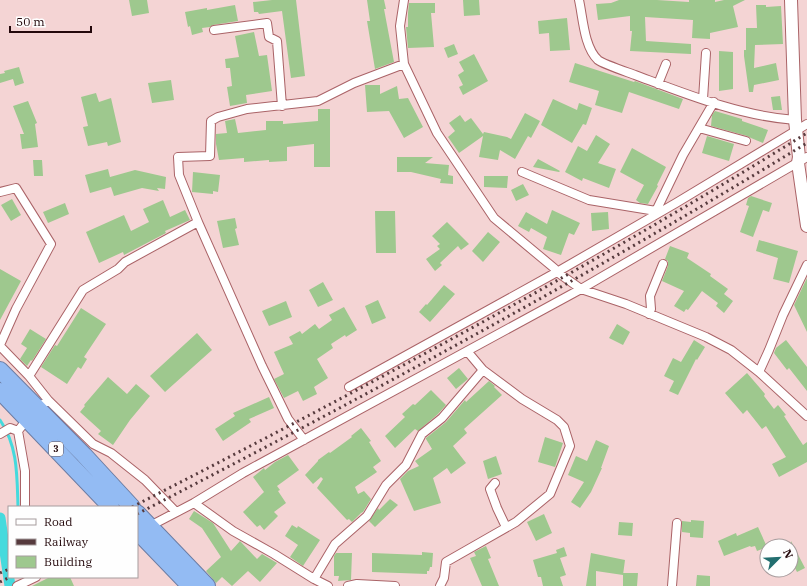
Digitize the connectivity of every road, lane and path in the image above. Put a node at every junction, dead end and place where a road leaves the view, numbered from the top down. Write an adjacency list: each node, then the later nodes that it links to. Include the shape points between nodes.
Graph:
1 (404, 0): 6 (street, via 400,26)
2 (579, 0): 8 (street, via 587,43 598,60)
3 (790, 0): 13 (street)
4 (214, 30): 11 (street, via 266,23 269,37 277,42)
5 (706, 53): 9 (street)
6 (404, 64): 11 (street, via 354,82 318,101); 23 (street, via 437,133 494,218)
7 (666, 64): 8 (street)
8 (658, 84): 9 (street)
9 (704, 99): 10 (street)
10 (714, 102): 13 (street, via 741,111 782,119); 14 (street)
11 (282, 106): 19 (street, via 247,109 218,117 211,121 210,156 178,157 179,175)
12 (807, 124): 13 (street)
13 (795, 126): 16 (street, via 799,156); 23 (street, via 676,203)
14 (699, 128): 15 (street); 17 (street, via 656,211 589,200)
15 (746, 141)
16 (802, 160): 20 (street); 24 (street)
17 (522, 172)
18 (0, 192): 26 (street, via 16,188 51,244 16,309)
19 (198, 222): 31 (street, via 125,262 83,290); 36 (street, via 262,366 288,419)
20 (807, 226)
21 (663, 264): 25 (street, via 650,296)
22 (807, 265): 30 (street)
23 (557, 272): 24 (street); 32 (street)
24 (581, 289): 25 (street); 27 (street)
25 (650, 311): 30 (street, via 731,350)
26 (0, 346): 31 (street)
27 (467, 351): 29 (street); 36 (street)
28 (0, 370): 35 (highway, 3)
29 (483, 370): 45 (street, via 522,399 557,420 564,427 570,446 550,494); 47 (street, via 442,418 422,434 406,465 386,485 367,516 335,544)
30 (759, 372): 34 (street)
31 (29, 376): 35 (street)
32 (348, 387)
33 (0, 391): 35 (highway, 3)
34 (807, 416)
35 (21, 422): 39 (street); 40 (highway, 3); 41 (highway, 3); 42 (street, via 93,444 111,453 145,480)
36 (304, 440): 38 (street)
37 (495, 483): 45 (street, via 490,489)
38 (194, 503): 42 (street); 47 (street, via 233,531)
39 (25, 506)
40 (110, 506)
41 (131, 506)
42 (176, 512): 46 (street)
43 (138, 515): 46 (highway)
44 (677, 523): 56 (street)
45 (506, 527): 55 (street, via 446,562)
46 (144, 529): 50 (highway); 51 (highway)
47 (314, 579): 52 (street)
48 (32, 580): 49 (street)
49 (19, 585)
50 (190, 586)
51 (207, 586)
52 (328, 586)
53 (348, 586): 54 (street)
54 (395, 586)
55 (440, 586)
56 (672, 586)

